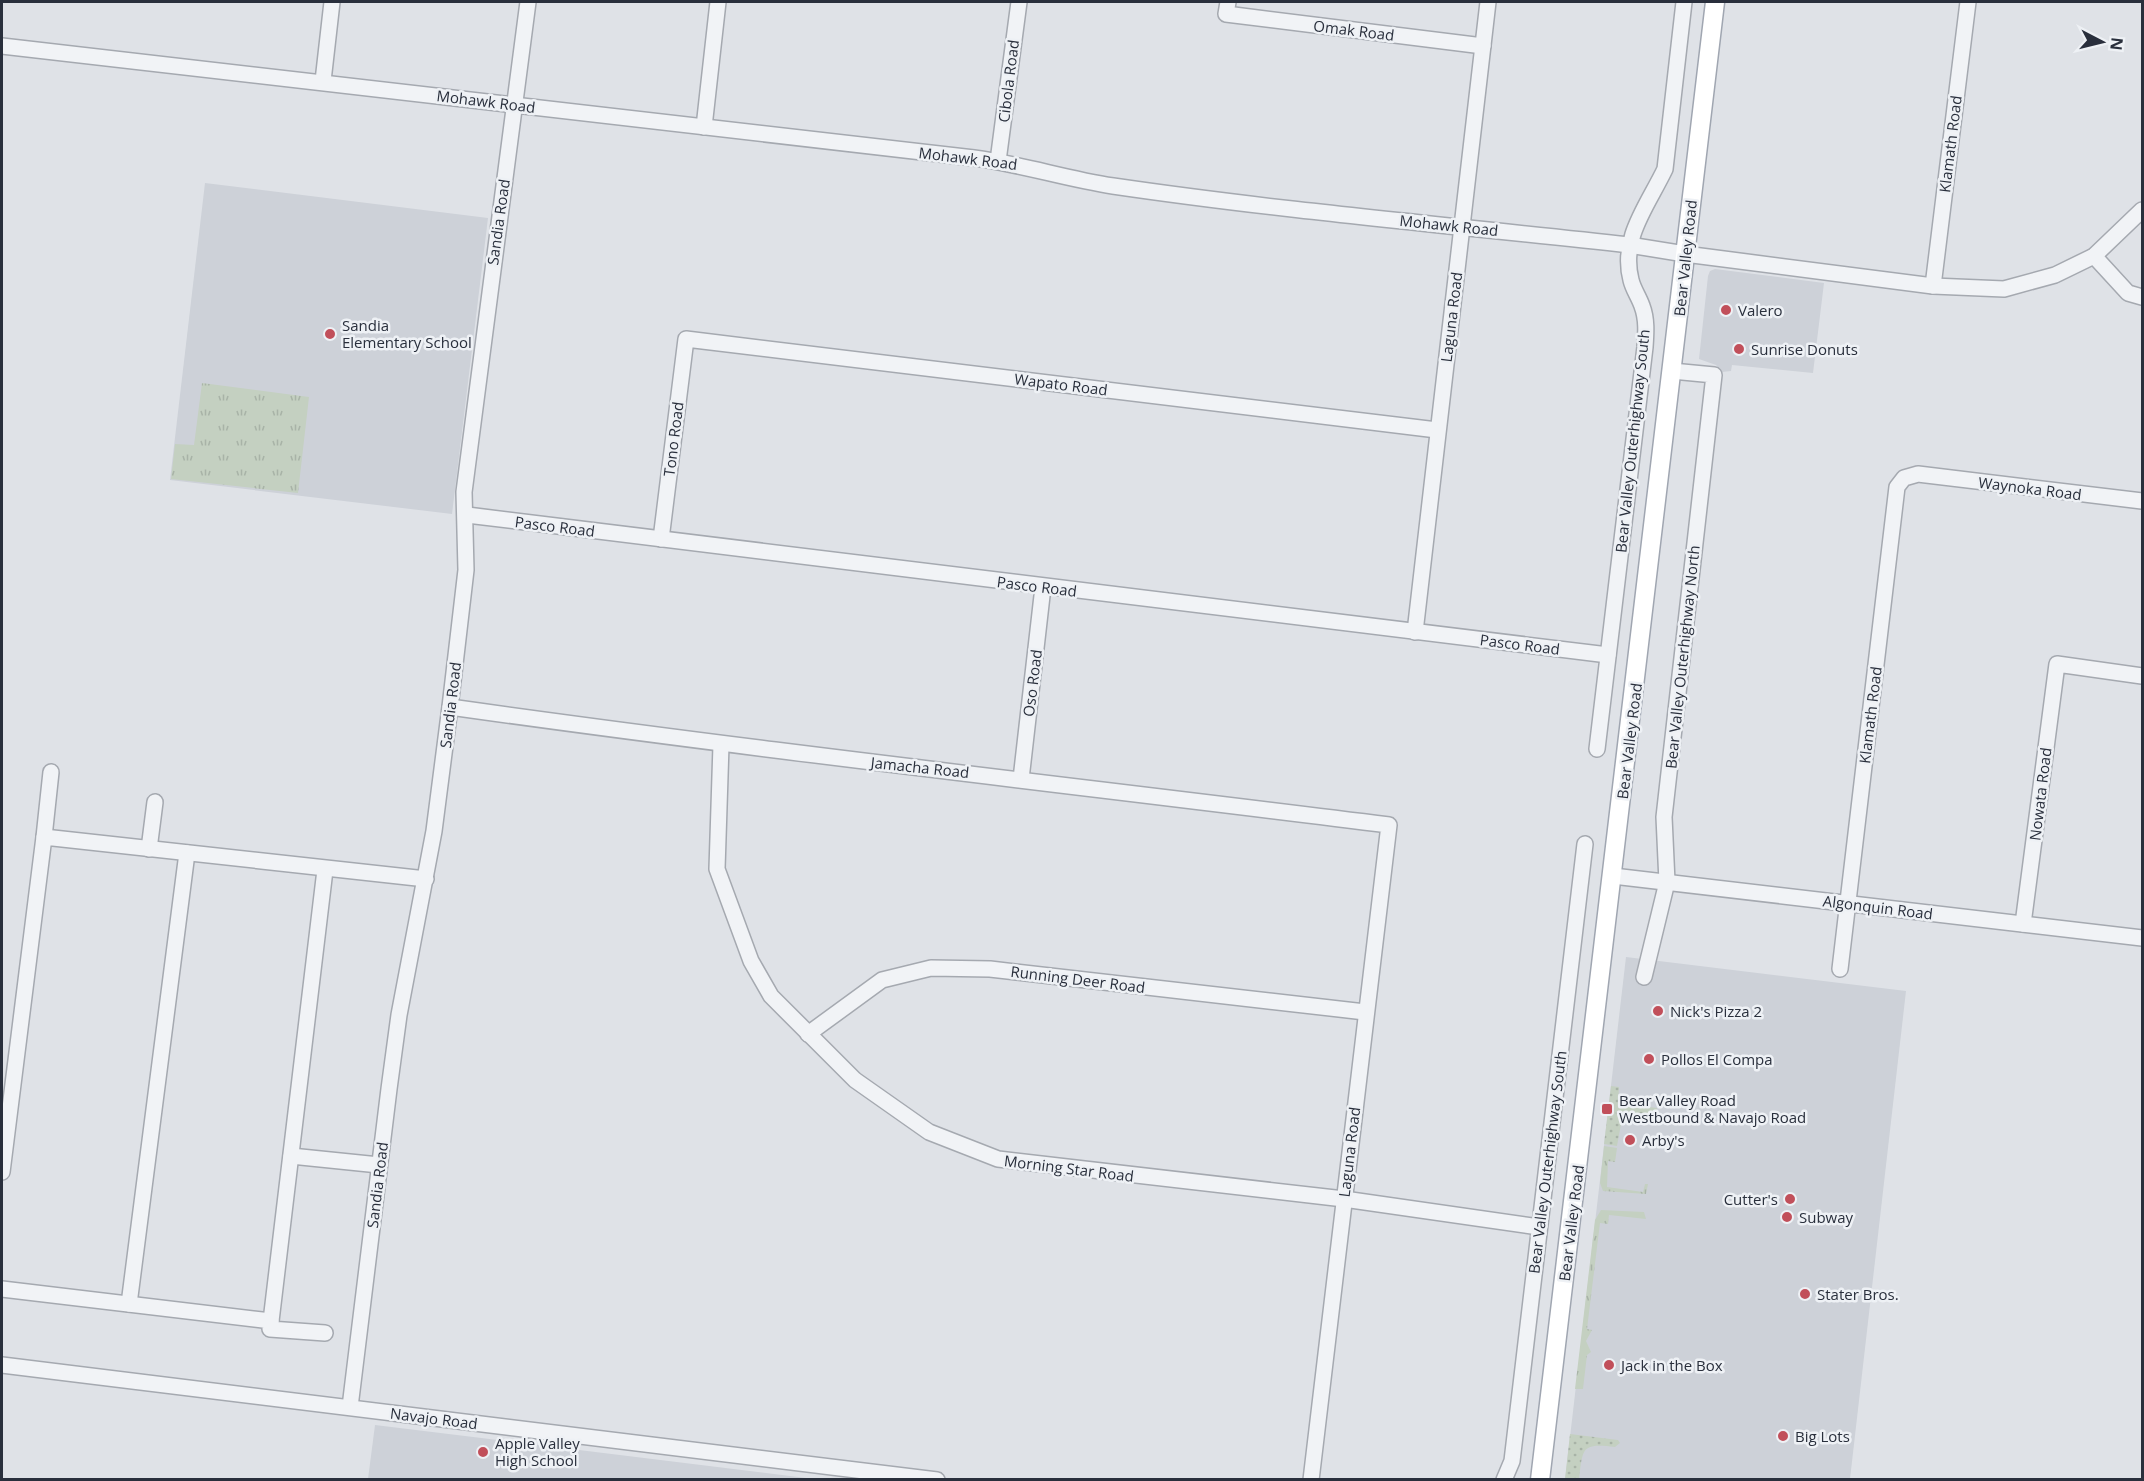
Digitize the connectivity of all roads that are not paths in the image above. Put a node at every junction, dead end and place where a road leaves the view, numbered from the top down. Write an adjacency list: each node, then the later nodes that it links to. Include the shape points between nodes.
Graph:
1 (332, 2): 12 (street)
2 (528, 2): 13 (street, Sandia Road)
3 (717, 2): 14 (street)
4 (1019, 2): 15 (street, Cibola Road)
5 (1488, 2): 11 (street, Laguna Road)
6 (1684, 2): 18 (street, Bear Valley Outerhighway South, via 1665,169 1640,214)
7 (1715, 2): 19 (main road, Bear Valley Road)
8 (1968, 2): 21 (street, Klamath Road)
9 (1227, 8): 11 (street, Omak Road)
10 (2, 46): 12 (street, Mohawk Road)
11 (1483, 46): 17 (street, Laguna Road)
12 (323, 81): 13 (street, Mohawk Road)
13 (515, 105): 14 (street, Mohawk Road); 28 (street, Sandia Road, via 466,480)
14 (704, 127): 15 (street, Mohawk Road)
15 (998, 161): 17 (street, Mohawk Road, via 1119,187)
16 (2142, 210): 20 (street, Mohawk Road)
17 (1462, 227): 18 (street, Mohawk Road); 25 (street, Laguna Road)
18 (1629, 245): 19 (street, Mohawk Road); 32 (street, Bear Valley Outerhighway South, via 1630,278 1646,324 1645,347)
19 (1685, 255): 21 (street, Mohawk Road); 24 (main road, Bear Valley Road)
20 (2094, 256): 21 (street, Mohawk Road, via 2055,275 2004,290); 22 (street, via 2128,292)
21 (1933, 286)
22 (2142, 297)
23 (686, 339): 25 (street, Wapato Road); 29 (street, Tono Road)
24 (1672, 371): 46 (main road, Bear Valley Road); 48 (street, Bear Valley Outerhighway North, via 1714,375 1664,817)
25 (1437, 430): 31 (street, Laguna Road)
26 (1918, 474): 27 (street, Waynoka Road); 49 (street, Klamath Road, via 1904,478 1897,487)
27 (2142, 501)
28 (467, 515): 29 (street, Pasco Road); 34 (street, Sandia Road, via 466,570)
29 (661, 539): 30 (street, Pasco Road)
30 (1043, 587): 31 (street, Pasco Road); 38 (street, Oso Road)
31 (1415, 632): 32 (street, Pasco Road)
32 (1608, 655): 36 (street, Bear Valley Outerhighway South)
33 (2142, 676): 50 (street, Nowata Road, via 2056,664)
34 (450, 707): 35 (street, Jamacha Road); 47 (street, Sandia Road)
35 (721, 745): 38 (street, Jamacha Road); 55 (street, Morning Star Road, via 717,869 751,961 771,996)
36 (1598, 749)
37 (51, 772): 41 (street)
38 (1021, 779): 40 (street, Jamacha Road)
39 (155, 802): 43 (street)
40 (1389, 825): 54 (street, Laguna Road)
41 (44, 837): 43 (street); 58 (street)
42 (1585, 844): 60 (street, Bear Valley Outerhighway South)
43 (148, 849): 44 (street)
44 (186, 853): 45 (street); 62 (street)
45 (326, 870): 47 (street); 56 (street)
46 (1613, 876): 48 (street, Algonquin Road); 70 (main road, Bear Valley Road)
47 (426, 879): 57 (street, Sandia Road, via 399,1015)
48 (1667, 882): 49 (street, Algonquin Road); 53 (street, Bear Valley Outerhighway North)
49 (1848, 903): 50 (street, Algonquin Road); 52 (street, Klamath Road)
50 (2023, 924): 51 (street, Algonquin Road)
51 (2142, 938)
52 (1840, 969)
53 (1644, 977)
54 (1365, 1012): 55 (street, Running Deer Road, via 990,969 931,968 882,980); 59 (street, Laguna Road)
55 (808, 1034): 59 (street, Morning Star Road, via 855,1080 929,1132 998,1159)
56 (291, 1156): 57 (street); 63 (street)
57 (379, 1165): 66 (street, Sandia Road)
58 (2, 1172)
59 (1344, 1200): 60 (street, Morning Star Road); 68 (street, Laguna Road)
60 (1539, 1227): 69 (street, Bear Valley Outerhighway South, via 1512,1461)
61 (2, 1289): 62 (street)
62 (129, 1304): 63 (street)
63 (271, 1321): 64 (street, via 270,1329)
64 (325, 1333)
65 (2, 1365): 66 (street, Navajo Road)
66 (350, 1407): 67 (street, Navajo Road)
67 (937, 1479)
68 (1311, 1479)
69 (1504, 1479)
70 (1540, 1479)

